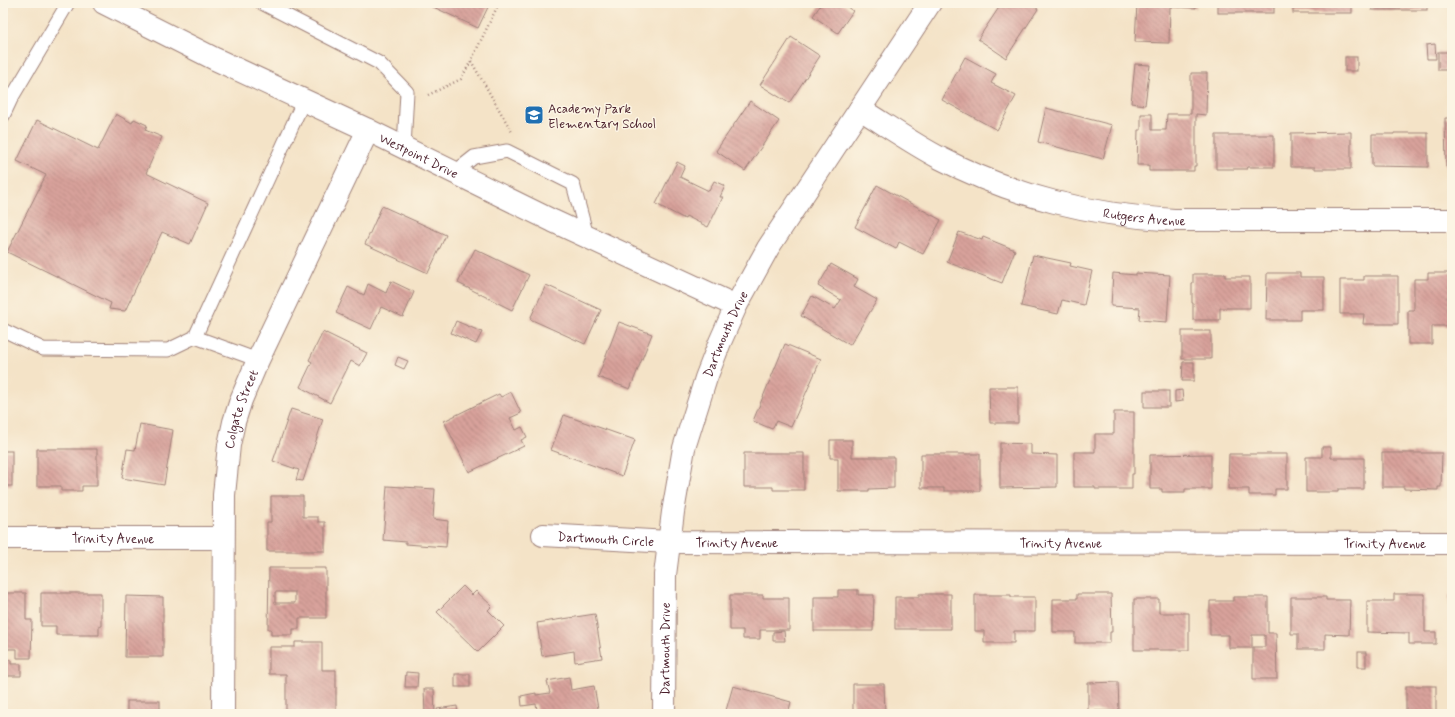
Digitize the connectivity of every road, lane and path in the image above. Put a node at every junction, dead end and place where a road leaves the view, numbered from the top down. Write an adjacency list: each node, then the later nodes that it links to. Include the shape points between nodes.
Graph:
1 (68, 3): 10 (lane)
2 (104, 3): 8 (street, Westpoint Drive)
3 (262, 3): 13 (lane, via 379,63 407,92)
4 (499, 3): 6 (path)
5 (930, 3): 9 (street, Dartmouth Drive)
6 (471, 61): 7 (path, via 461,78); 12 (path)
7 (428, 95)
8 (304, 100): 11 (street, Westpoint Drive); 19 (lane)
9 (860, 109): 15 (street, Rutgers Avenue, via 939,157 993,183 1035,198 1103,213 1174,220); 17 (street, Dartmouth Drive, via 768,248)
10 (3, 116)
11 (368, 130): 13 (street, Westpoint Drive); 20 (street, Colgate Street)
12 (514, 135)
13 (404, 147): 14 (street, Westpoint Drive)
14 (454, 172): 16 (street, Westpoint Drive); 16 (lane, via 474,157 507,152 514,155 573,184)
15 (1452, 220)
16 (588, 236): 17 (street, Westpoint Drive)
17 (736, 306): 24 (street, Dartmouth Drive, via 706,378 686,441)
18 (3, 330): 19 (lane, via 43,349 168,350)
19 (195, 337): 20 (lane)
20 (258, 360): 23 (street, Colgate Street, via 242,400 229,445)
21 (543, 534): 24 (street, Dartmouth Circle)
22 (3, 538): 23 (street, Trinity Avenue)
23 (223, 538): 26 (street, Colgate Street)
24 (669, 542): 25 (street, Trinity Avenue); 27 (street, Dartmouth Drive, via 666,575)
25 (1452, 543)
26 (223, 714)
27 (664, 714)

